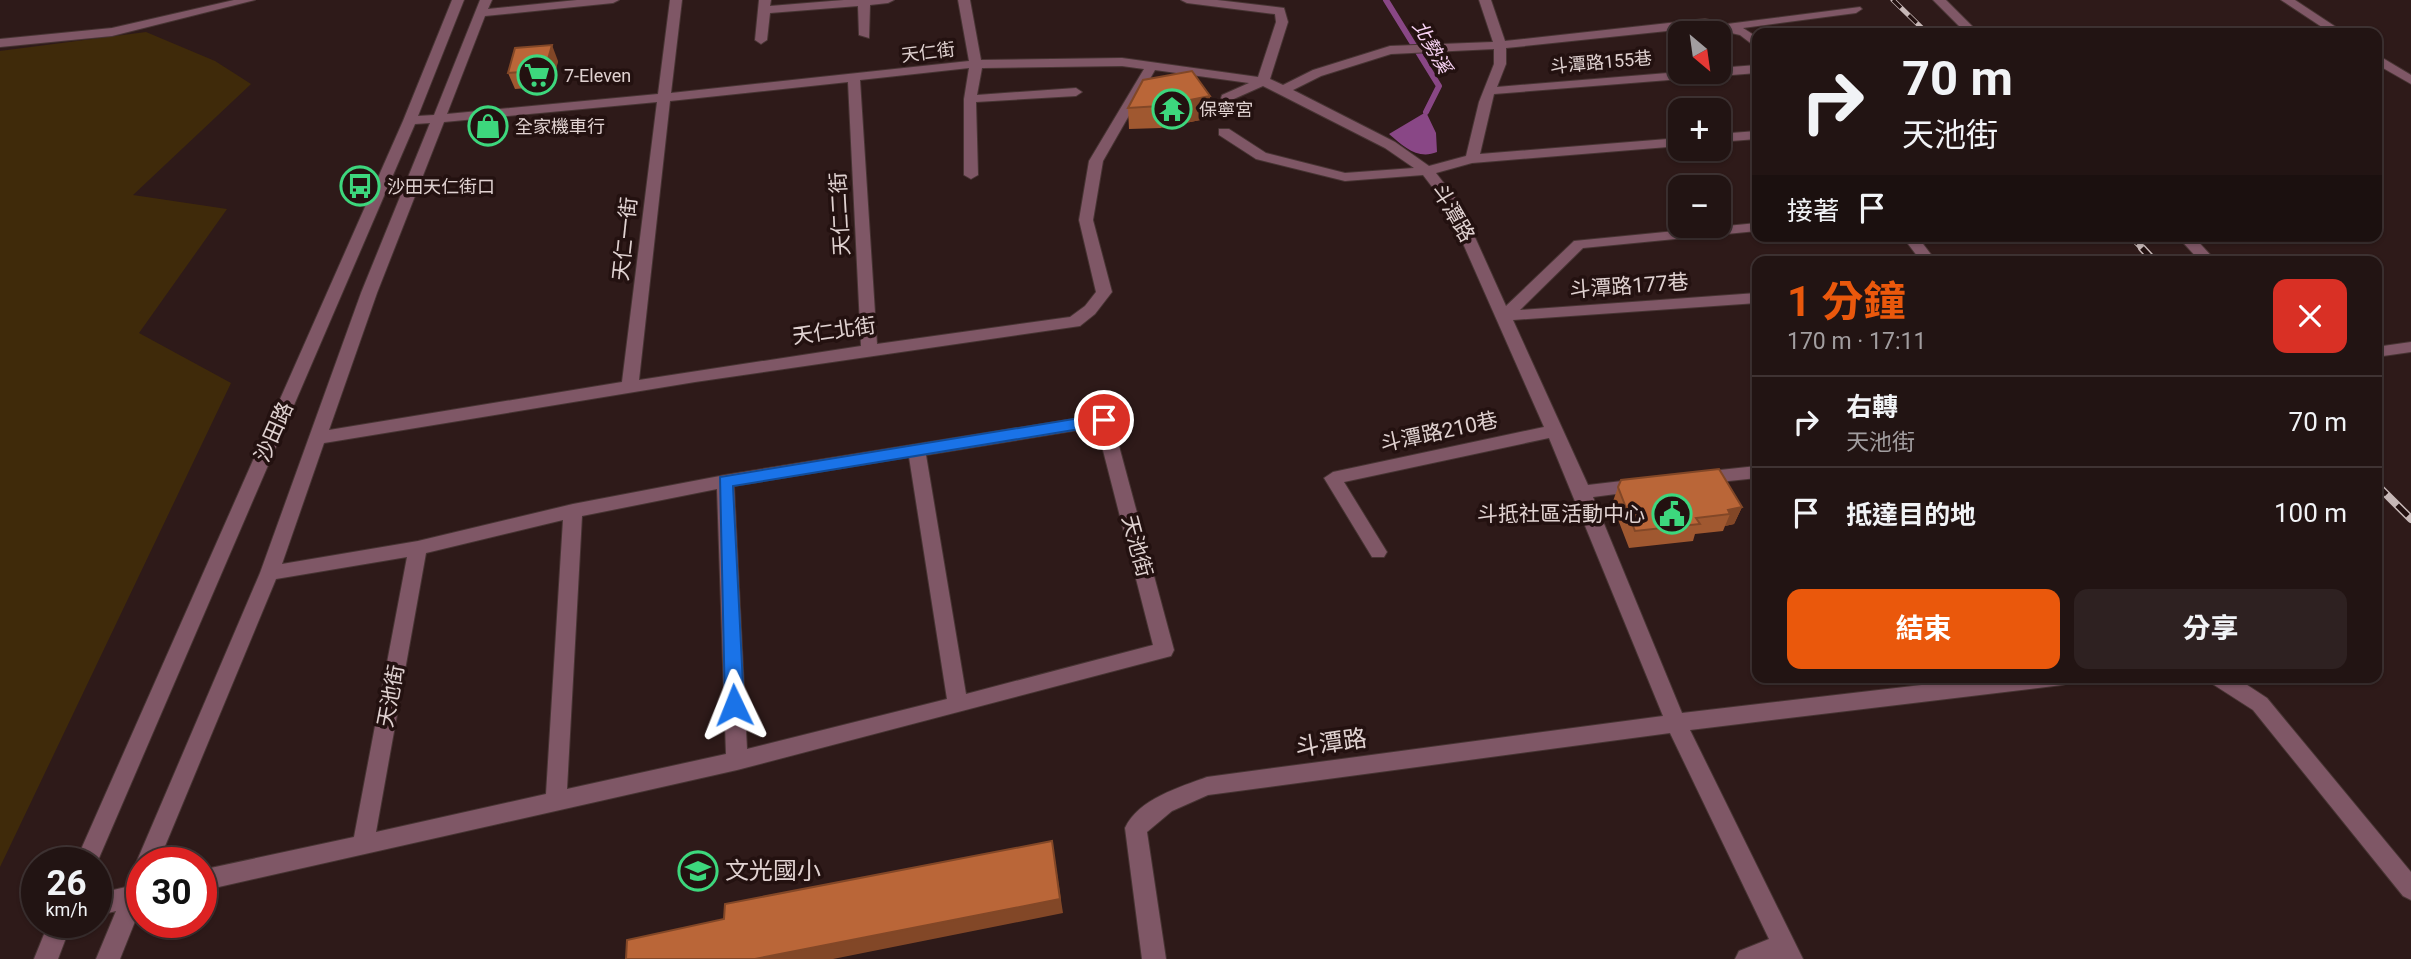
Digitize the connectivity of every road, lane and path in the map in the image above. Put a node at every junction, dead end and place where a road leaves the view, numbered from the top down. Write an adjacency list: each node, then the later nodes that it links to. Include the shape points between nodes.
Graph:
1 (249, 0): 23 (street, via 112,32)
2 (458, 0): 39 (street, 沙田路)
3 (613, 0): 13 (street)
4 (676, 0): 35 (street, 天仁一街)
5 (888, 0): 11 (street)
6 (964, 0): 26 (street)
7 (1187, 0): 31 (street, via 1280,10 1282,22)
8 (1485, 0): 24 (street, 斗潭路)
9 (1938, 0): 18 (street)
10 (2287, 0): 19 (street)
11 (864, 1): 12 (street); 20 (street)
12 (765, 5): 22 (street)
13 (484, 7): 38 (street, 沙田路)
14 (1856, 9): 16 (street, 斗潭路155巷)
15 (1668, 27): 24 (street, 斗潭路155巷)
16 (1731, 27)
17 (1731, 27): 21 (street, 斗潭路155巷)
18 (1968, 28)
19 (2331, 28)
20 (865, 35)
21 (1752, 39)
22 (761, 40)
23 (0, 43)
24 (1500, 45): 32 (street, 斗潭路155巷, via 1390,51 1317,73); 33 (street, 斗潭路, via 1500,64)
25 (2382, 62): 30 (street)
26 (976, 64): 27 (street, 天仁街); 29 (street, 天仁街); 37 (street)
27 (1152, 65): 31 (street, 天仁街); 55 (street, 天仁北街, via 1096,161 1086,220 1104,292 1090,310 1074,322)
28 (1752, 69): 33 (street, 斗潭路155巷)
29 (854, 78): 35 (street, 天仁街); 55 (street, 天仁二街)
30 (2411, 80)
31 (1262, 81): 32 (street, 天仁街); 36 (street)
32 (1283, 90): 45 (street, 天仁街, via 1360,128)
33 (1490, 90): 44 (street, 斗潭路)
34 (1076, 92): 37 (street)
35 (662, 98): 38 (street, 天仁街); 57 (street, 天仁一街)
36 (1227, 98)
37 (970, 99): 46 (street)
38 (439, 117): 39 (street, 天仁街); 59 (street, 沙田路)
39 (410, 121): 75 (street, 沙田路)
40 (1224, 132): 45 (street, via 1261,156 1345,177)
41 (1752, 135): 42 (street)
42 (1731, 137)
43 (1668, 143): 44 (street, 斗潭路)
44 (1472, 159): 45 (street, 斗潭路)
45 (1427, 171): 53 (street, 斗潭路, via 1453,204)
46 (971, 175)
47 (1752, 227): 53 (street, via 1579,244)
48 (1914, 242): 50 (street)
49 (2190, 242): 51 (street)
50 (1924, 256)
51 (2204, 256)
52 (1752, 298): 53 (street, 斗潭路177巷)
53 (1505, 316): 58 (street, 斗潭路)
54 (2411, 347): 56 (street)
55 (869, 348): 57 (street, 天仁北街)
56 (2382, 351)
57 (630, 385): 59 (street, 天仁北街)
58 (1554, 431): 63 (street, 斗潭路); 66 (street, 斗潭路210巷, via 1333,478)
59 (317, 438): 67 (street, 沙田路)
60 (917, 452): 62 (street, 天池街); 70 (street); 70 (street, 天池街, via 1104,420 1164,650)
61 (1752, 473): 63 (street)
62 (725, 481): 64 (street, 天池街); 72 (street)
63 (1582, 492): 71 (street, 斗潭路)
64 (573, 511): 65 (street, 天池街); 73 (street)
65 (418, 548): 67 (street, 天池街); 74 (street, 天池街)
66 (1378, 552)
67 (269, 573): 76 (street, 沙田路)
68 (2012, 683): 71 (street)
69 (2227, 683): 78 (street, via 2260,704)
70 (958, 705): 72 (street, 天池街)
71 (1676, 723): 81 (street, 斗潭路); 84 (street, 斗潭路, via 1207,786 1164,804 1136,828)
72 (737, 761): 73 (street, 天池街)
73 (556, 802): 74 (street, 天池街)
74 (363, 845): 77 (street, 天池街)
75 (93, 847)
76 (154, 847)
77 (217, 877)
78 (2411, 889)
79 (126, 918): 83 (street)
80 (55, 938): 82 (street)
81 (1788, 952): 85 (street)
82 (46, 959)
83 (108, 959)
84 (1154, 959)
85 (1747, 959)

